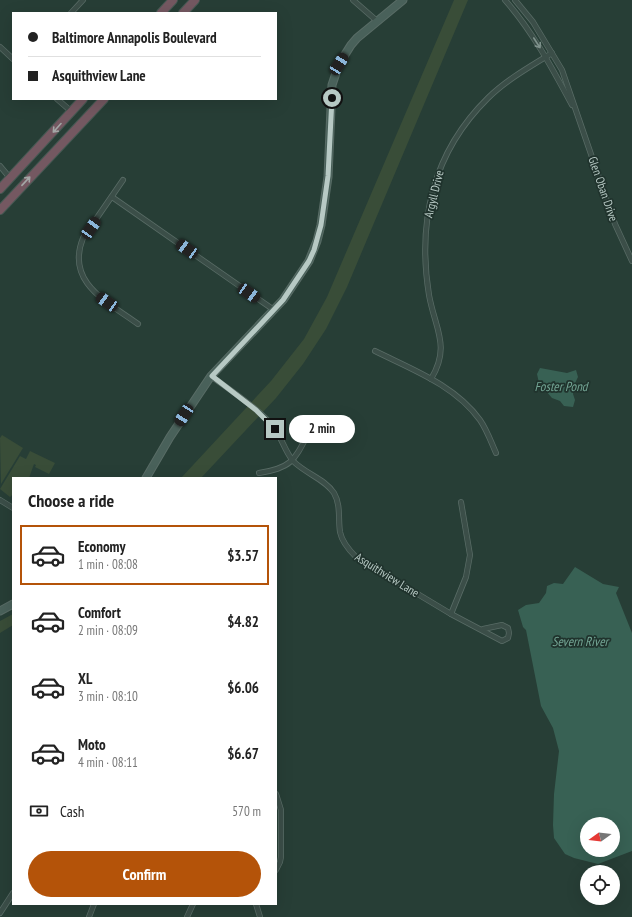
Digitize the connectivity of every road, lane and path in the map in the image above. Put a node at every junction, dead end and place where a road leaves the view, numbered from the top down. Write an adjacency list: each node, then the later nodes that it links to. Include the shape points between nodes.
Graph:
1 (83, 0): 8 (street)
2 (173, 0): 9 (highway)
3 (195, 0): 10 (highway)
4 (353, 0): 11 (street)
5 (403, 0): 11 (street)
6 (507, 0): 13 (street, Glen Oban Drive)
7 (515, 0): 12 (street, Glen Oban Drive)
8 (72, 12)
9 (162, 12)
10 (184, 12)
11 (376, 21): 32 (street, via 351,44 339,64 332,86 328,176 317,241 309,261)
12 (533, 22): 13 (street); 15 (street, Glen Oban Drive)
13 (526, 26): 16 (street, Glen Oban Drive, one-way to 16)
14 (0, 47): 17 (street)
15 (552, 53): 16 (street, Argyll Drive); 22 (street, Glen Oban Drive, via 562,70)
16 (546, 56): 22 (street, Glen Oban Drive); 36 (street, Argyll Drive, via 489,97 449,149 439,170 429,208 425,242 430,298 442,346 437,369)
17 (12, 58)
18 (58, 100): 21 (street)
19 (82, 100): 21 (highway)
20 (103, 100): 24 (highway)
21 (72, 112): 23 (highway, one-way to 23)
22 (577, 114): 31 (street, Glen Oban Drive, via 615,224)
23 (32, 156): 24 (highway); 26 (highway)
24 (41, 165): 30 (highway, one-way to 24)
25 (0, 166): 26 (street)
26 (10, 178): 28 (highway)
27 (124, 180): 29 (street)
28 (0, 189)
29 (112, 197): 32 (street); 33 (street, via 84,238 80,248 81,272 87,285)
30 (0, 210)
31 (632, 261)
32 (274, 310): 35 (street)
33 (138, 324)
34 (375, 351): 36 (street)
35 (212, 376): 39 (street, Asquithview Lane, via 268,421); 41 (street)
36 (431, 379): 38 (street, via 467,404 483,424)
37 (308, 434): 39 (street)
38 (496, 453)
39 (293, 460): 40 (street, via 273,471); 47 (street, Asquithview Lane, via 305,472 327,484 333,492 339,506 342,537 356,558)
40 (259, 473)
41 (146, 477)
42 (0, 500): 44 (street)
43 (461, 502): 47 (street, via 470,555 466,577)
44 (12, 507)
45 (12, 605): 46 (street)
46 (0, 611)
47 (451, 614): 48 (street, Asquithview Lane)
48 (483, 629): 48 (street, Asquithview Lane, via 502,625 508,628 508,638 502,640)
49 (277, 797): 50 (street, via 281,810 281,857)
50 (277, 868)
51 (12, 895): 55 (street)
52 (94, 905): 56 (street)
53 (193, 905): 57 (street)
54 (256, 905): 58 (street)
55 (0, 913)
56 (89, 917)
57 (187, 917)
58 (260, 917)

